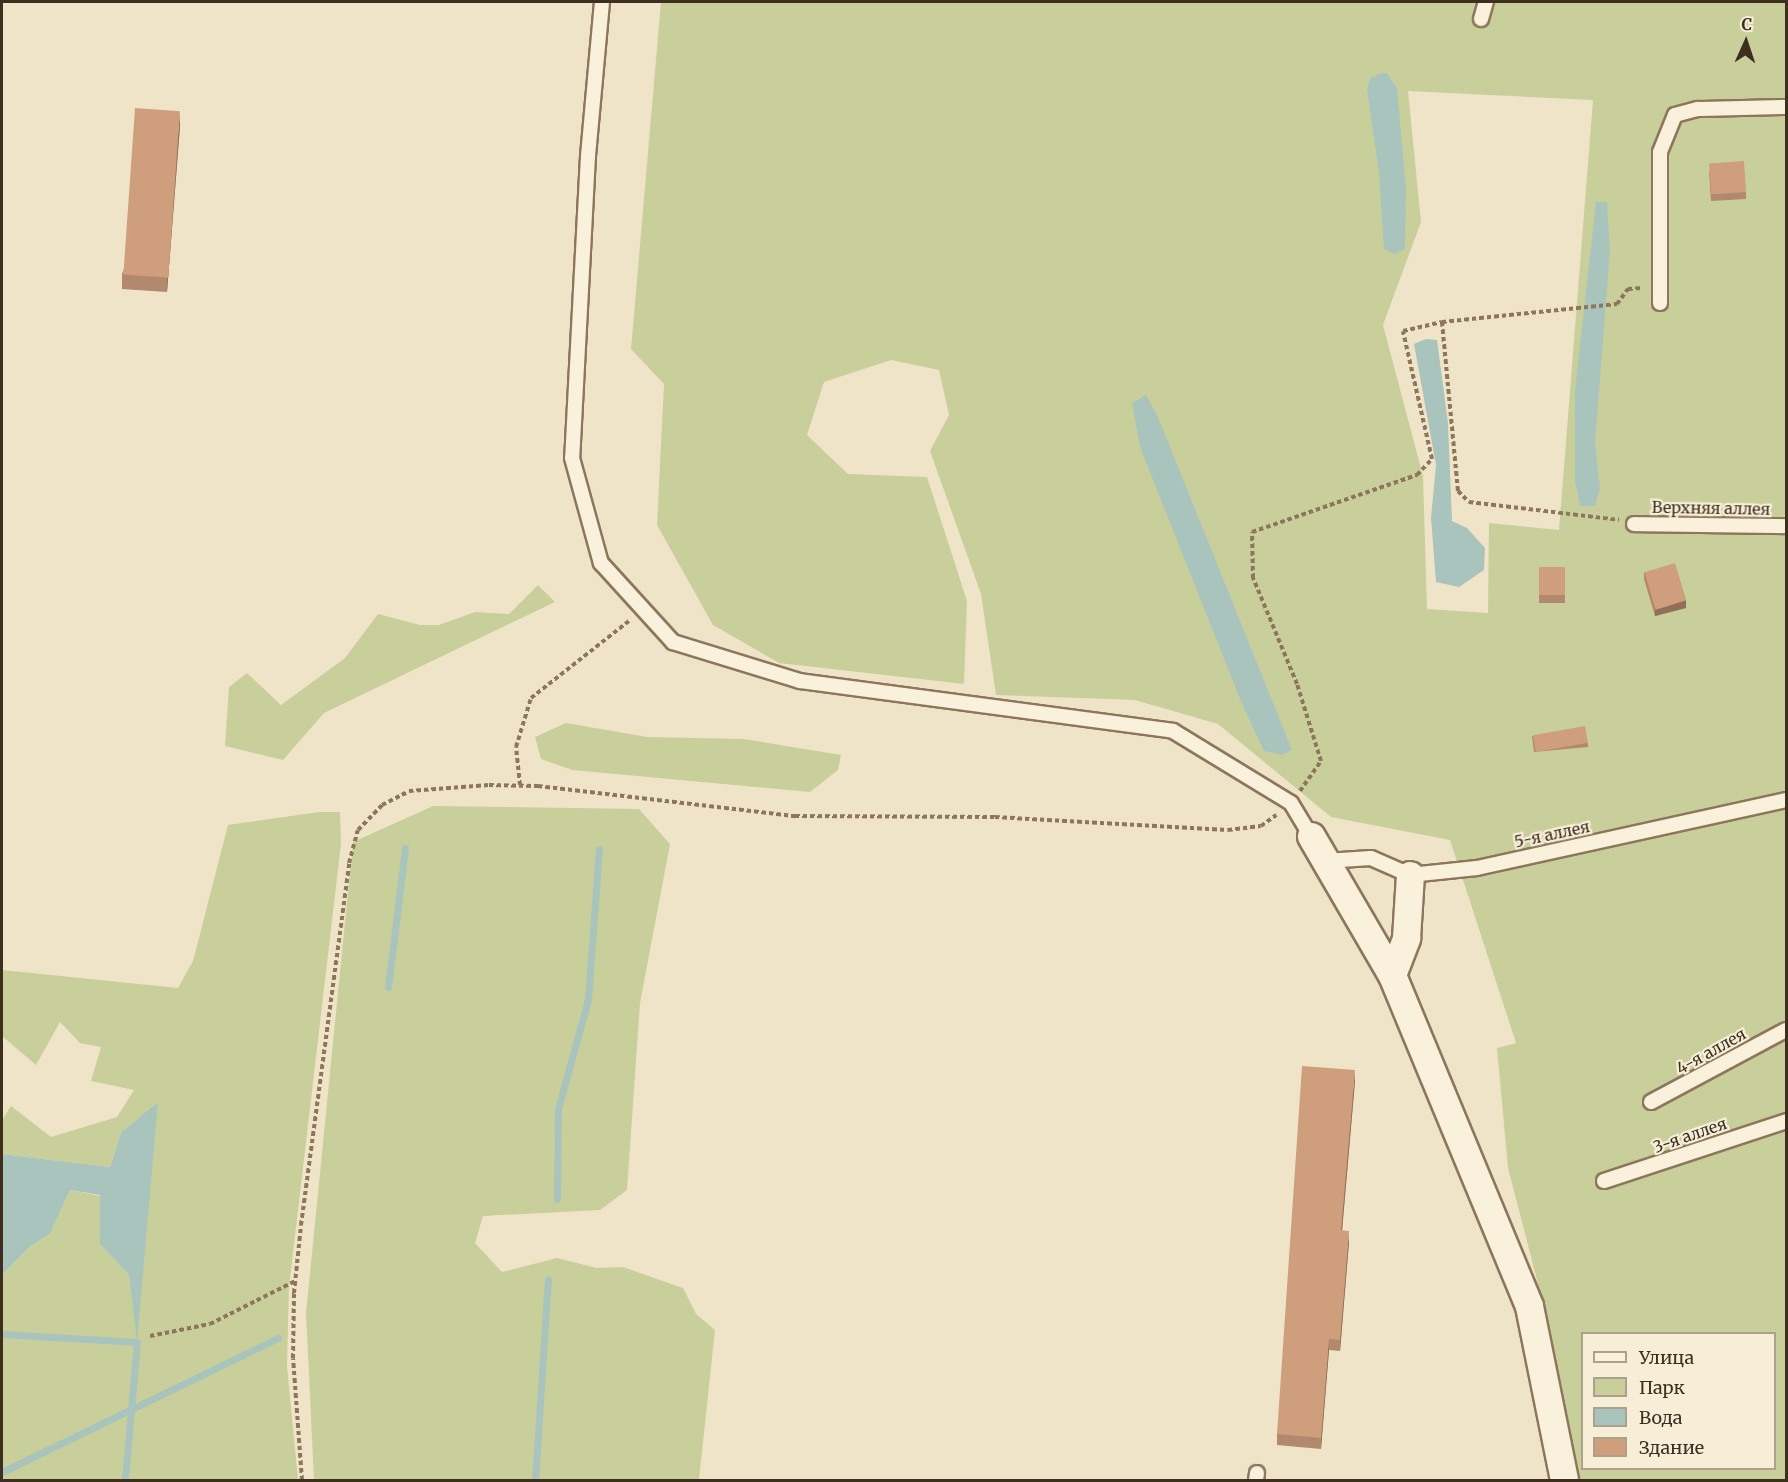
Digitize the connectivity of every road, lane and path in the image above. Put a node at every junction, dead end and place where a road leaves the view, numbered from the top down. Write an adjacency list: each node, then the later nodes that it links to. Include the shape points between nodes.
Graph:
1 (602, 2): 10 (lane, via 588,156 572,458 601,563)
2 (1486, 2): 3 (lane)
3 (1480, 20)
4 (1786, 107): 5 (lane, via 1698,109 1675,115 1660,152)
5 (1660, 286): 6 (lane); 7 (path, via 1628,290 1617,304)
6 (1660, 303)
7 (1442, 322): 8 (path, via 1458,491 1463,497 1469,502 1600,515); 13 (path, via 1403,331 1432,459 1417,475 1252,532 1253,578 1297,684 1321,761)
8 (1634, 524): 9 (lane, Верхняя аллея)
9 (1786, 526)
10 (643, 609): 11 (path, via 531,698 516,747); 13 (lane, via 673,642 801,681 1173,731)
11 (520, 785): 13 (path, via 795,816 995,817 1176,830 1261,826); 22 (path, via 409,791 382,805 358,830 339,928 329,1035)
12 (1786, 800): 16 (lane, 5-я аллея, via 1477,868)
13 (1291, 803): 14 (lane)
14 (1311, 836): 15 (street)
15 (1325, 861): 16 (lane, 5-я аллея, via 1371,858); 17 (street)
16 (1410, 875): 17 (street, via 1406,938)
17 (1392, 975): 25 (street, via 1529,1306)
18 (1786, 1030): 19 (lane, 4-я аллея)
19 (1651, 1102)
20 (1786, 1121): 21 (lane, 3-я аллея)
21 (1604, 1181)
22 (295, 1281): 23 (path, via 210,1324); 24 (path, via 293,1358)
23 (150, 1336)
24 (302, 1480)
25 (1564, 1480)

